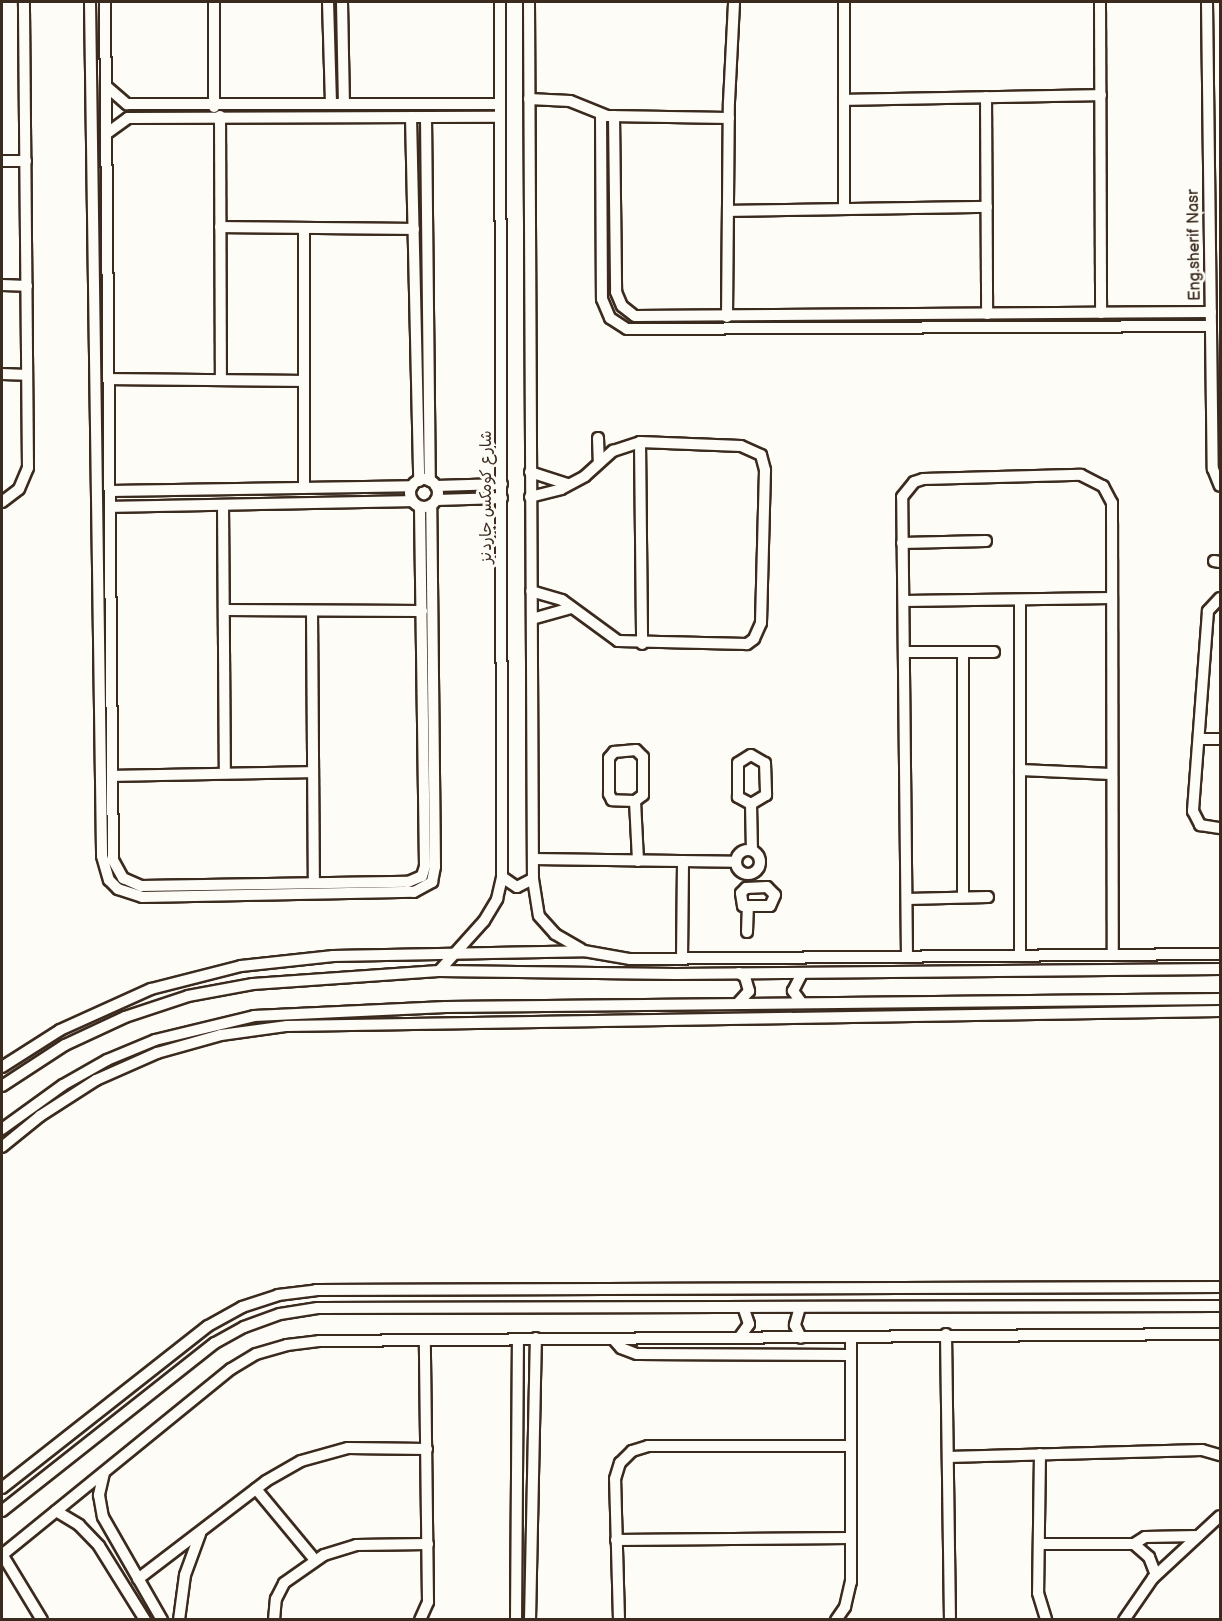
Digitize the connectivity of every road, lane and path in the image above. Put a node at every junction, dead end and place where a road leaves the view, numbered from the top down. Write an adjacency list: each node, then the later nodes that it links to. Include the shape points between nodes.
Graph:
1 (24, 2): 31 (street)
2 (90, 2): 65 (street, via 102,856 110,880 118,889 142,897 390,892 421,890 432,882 435,867)
3 (105, 2): 13 (street)
4 (214, 2): 18 (street)
5 (328, 2): 19 (street)
6 (342, 2): 20 (street)
7 (500, 2): 21 (street, شارع كومكس جاردنز)
8 (529, 2): 16 (street)
9 (734, 2): 28 (street)
10 (844, 2): 17 (street)
11 (1100, 2): 14 (street)
12 (1207, 2): 32 (street, Eng.sherif Nasr)
13 (106, 85): 18 (street, via 114,97 127,104); 29 (street)
14 (1101, 95): 15 (street); 42 (street)
15 (986, 97): 17 (street); 33 (street)
16 (529, 99): 22 (street, via 570,100); 54 (street)
17 (844, 100): 34 (street)
18 (214, 102): 19 (street); 24 (street)
19 (330, 103): 20 (street)
20 (344, 103): 21 (street)
21 (500, 104): 27 (street, شارع كومكس جاردنز)
22 (601, 114): 23 (street); 45 (street, via 602,299 610,318 627,330)
23 (614, 116): 28 (street); 44 (street, via 618,299 628,312 643,318)
24 (217, 117): 25 (street); 29 (street, via 128,118); 36 (street)
25 (411, 117): 26 (street); 38 (street)
26 (426, 117): 27 (street); 55 (street)
27 (500, 117): 57 (street, شارع كومكس جاردنز)
28 (729, 118): 35 (street)
29 (106, 134): 48 (street)
30 (2, 161): 31 (street)
31 (26, 161): 40 (street)
32 (1215, 199): 41 (street, Eng.sherif Nasr)
33 (987, 207): 34 (street); 43 (street)
34 (844, 209): 35 (street)
35 (728, 211): 44 (street)
36 (220, 227): 37 (street); 49 (street)
37 (304, 228): 38 (street); 50 (street)
38 (414, 229): 56 (street)
39 (2, 285): 40 (street)
40 (27, 286): 47 (street)
41 (1211, 312): 42 (street); 45 (street, Eng.sherif Nasr)
42 (1101, 313): 43 (street)
43 (987, 314): 44 (street)
44 (727, 317)
45 (1211, 326): 59 (street, Eng.sherif Nasr, via 1213,469)
46 (2, 374): 47 (street)
47 (27, 375): 64 (street, via 28,468 19,489)
48 (108, 379): 49 (street); 61 (street)
49 (221, 380): 50 (street)
50 (304, 381): 60 (street)
51 (598, 438): 53 (street)
52 (640, 442): 53 (street, via 612,451); 80 (street); 80 (street, via 741,446 760,455 765,470 761,623 754,639 740,646)
53 (598, 462): 58 (street)
54 (530, 472): 58 (street); 62 (street)
55 (433, 483): 56 (street); 57 (street); 65 (street)
56 (416, 484): 60 (street); 65 (street)
57 (502, 484): 63 (street, شارع كومكس جاردنز)
58 (568, 484): 62 (street)
59 (1221, 486)
60 (304, 488): 61 (street)
61 (110, 491): 67 (street)
62 (530, 497): 70 (street)
63 (502, 498): 65 (street); 100 (street, شارع كومكس جاردنز)
64 (2, 502)
65 (425, 503): 66 (street); 78 (street)
66 (223, 505): 67 (street); 76 (street)
67 (110, 507): 90 (street)
68 (986, 541): 69 (street)
69 (902, 543): 71 (street, via 902,497 914,482 1087,476 1103,486 1112,504); 74 (street)
70 (531, 591): 75 (street, via 562,600); 79 (street)
71 (1112, 598): 73 (street); 89 (street)
72 (1221, 598): 84 (street, via 1208,611)
73 (1020, 600): 74 (street); 86 (street)
74 (904, 601): 81 (street)
75 (571, 608): 79 (street); 80 (street, via 590,618 611,638)
76 (224, 610): 77 (street); 88 (street)
77 (312, 611): 78 (street); 87 (street)
78 (422, 611): 102 (street, via 424,872 408,882)
79 (532, 619): 95 (street)
80 (642, 644)
81 (904, 652): 82 (street); 106 (street)
82 (963, 652): 83 (street); 104 (street)
83 (994, 652)
84 (1199, 739): 85 (street); 93 (street, via 1193,815 1200,825)
85 (1221, 739)
86 (1020, 770): 89 (street); 114 (street)
87 (313, 772): 88 (street); 102 (street)
88 (225, 773): 90 (street)
89 (1111, 774): 112 (street)
90 (112, 776): 102 (street, via 113,860 117,870 131,883)
91 (635, 801): 91 (street, via 644,791 641,754 636,750 614,752 608,762 610,798); 96 (street)
92 (751, 804): 94 (street)
93 (1221, 828)
94 (752, 850): 98 (street, via 741,852); 99 (street, via 759,857)
95 (533, 859): 96 (street); 101 (street)
96 (638, 861): 97 (street)
97 (683, 861): 98 (street); 117 (street)
98 (736, 862): 99 (street, via 740,871)
99 (755, 872): 103 (street)
100 (502, 877): 101 (street, via 517,887); 110 (street, شارع كومكس جاردنز, via 497,899 484,921)
101 (533, 879): 109 (street, via 539,916 555,934)
102 (314, 882)
103 (755, 887): 107 (street, via 741,893 743,906); 107 (street, via 772,890 774,901 770,906)
104 (963, 897): 105 (street); 106 (street)
105 (988, 897)
106 (907, 899): 115 (street)
107 (748, 908): 108 (street)
108 (747, 932)
109 (584, 951): 110 (street); 116 (street)
110 (454, 954): 113 (street); 119 (street, شارع كومكس جاردنز)
111 (1221, 954): 112 (street)
112 (1113, 955): 114 (street)
113 (333, 956): 123 (street); 130 (street, via 241,966 183,978)
114 (1020, 956): 115 (street)
115 (908, 957): 117 (street)
116 (630, 959): 117 (street); 120 (street)
117 (682, 959)
118 (1221, 969): 122 (street)
119 (439, 971): 120 (street); 123 (street)
120 (631, 973): 121 (street)
121 (739, 973): 122 (street); 125 (street, via 749,984 749,991)
122 (802, 973): 126 (street, via 793,991)
123 (334, 977): 131 (street, via 253,984 188,996 125,1017)
124 (1221, 999): 126 (street)
125 (739, 1002): 126 (street); 127 (street)
126 (801, 1002)
127 (446, 1007): 129 (street); 134 (street, via 305,1011 204,1025 107,1060 63,1085)
128 (1221, 1011): 129 (street)
129 (445, 1023): 135 (street, via 287,1026 221,1035 157,1053 96,1080 40,1116)
130 (58, 1031): 131 (street); 132 (street)
131 (65, 1045): 133 (street)
132 (2, 1067)
133 (2, 1086)
134 (2, 1129)
135 (2, 1147)
136 (1001, 1286): 137 (street); 138 (street); 139 (street)
137 (1221, 1287)
138 (645, 1289): 141 (street); 154 (street, via 316,1290 278,1295 242,1307 208,1326)
139 (1000, 1304): 140 (street); 143 (street)
140 (1221, 1306)
141 (645, 1307): 142 (street); 157 (street, via 318,1308 280,1314 215,1343)
142 (743, 1307): 143 (street); 148 (street, via 749,1324)
143 (800, 1307): 149 (street, via 795,1320)
144 (946, 1334): 145 (street); 146 (street); 162 (street)
145 (1221, 1334)
146 (850, 1337): 149 (street); 153 (street)
147 (536, 1338): 150 (street); 151 (street); 155 (street)
148 (739, 1338): 149 (street); 151 (street)
149 (801, 1338)
150 (518, 1339): 152 (street); 156 (street)
151 (613, 1339): 153 (street, via 621,1348 637,1354)
152 (426, 1341): 159 (street); 163 (street, via 319,1341 256,1354 231,1369)
153 (850, 1355): 158 (street)
154 (128, 1388): 157 (street); 164 (street)
155 (535, 1392): 156 (street); 189 (street)
156 (518, 1394): 188 (street)
157 (140, 1402): 166 (street)
158 (849, 1446): 172 (street); 173 (street, via 640,1448 626,1456 617,1471)
159 (427, 1449): 165 (street, via 332,1451 286,1468); 174 (street)
160 (1040, 1454): 161 (street, via 1202,1450); 162 (street); 175 (street)
161 (1221, 1455)
162 (948, 1456): 192 (street)
163 (104, 1473): 167 (street); 170 (street, via 100,1506)
164 (2, 1488)
165 (256, 1489): 169 (street); 179 (street)
166 (2, 1511)
167 (56, 1511): 177 (street, via 79,1525); 178 (street)
168 (1221, 1516): 171 (street)
169 (200, 1534): 181 (street); 185 (street, via 185,1575)
170 (112, 1536): 177 (street); 181 (street)
171 (1198, 1536): 176 (street, via 1145,1537); 180 (street)
172 (849, 1538): 173 (street); 191 (street, via 850,1595)
173 (616, 1540): 190 (street)
174 (428, 1544): 179 (street, via 356,1545); 187 (street, via 428,1602)
175 (1039, 1544): 176 (street); 193 (street, via 1040,1607)
176 (1134, 1544): 180 (street, via 1149,1557)
177 (99, 1546): 183 (street)
178 (2, 1554): 182 (street)
179 (315, 1560): 186 (street, via 285,1583 276,1599)
180 (1156, 1575): 194 (street)
181 (138, 1579): 184 (street)
182 (42, 1620)
183 (145, 1620)
184 (162, 1620)
185 (179, 1620)
186 (274, 1620)
187 (420, 1620)
188 (516, 1620)
189 (530, 1620)
190 (619, 1620)
191 (836, 1620)
192 (950, 1620)
193 (1046, 1620)
194 (1124, 1620)

